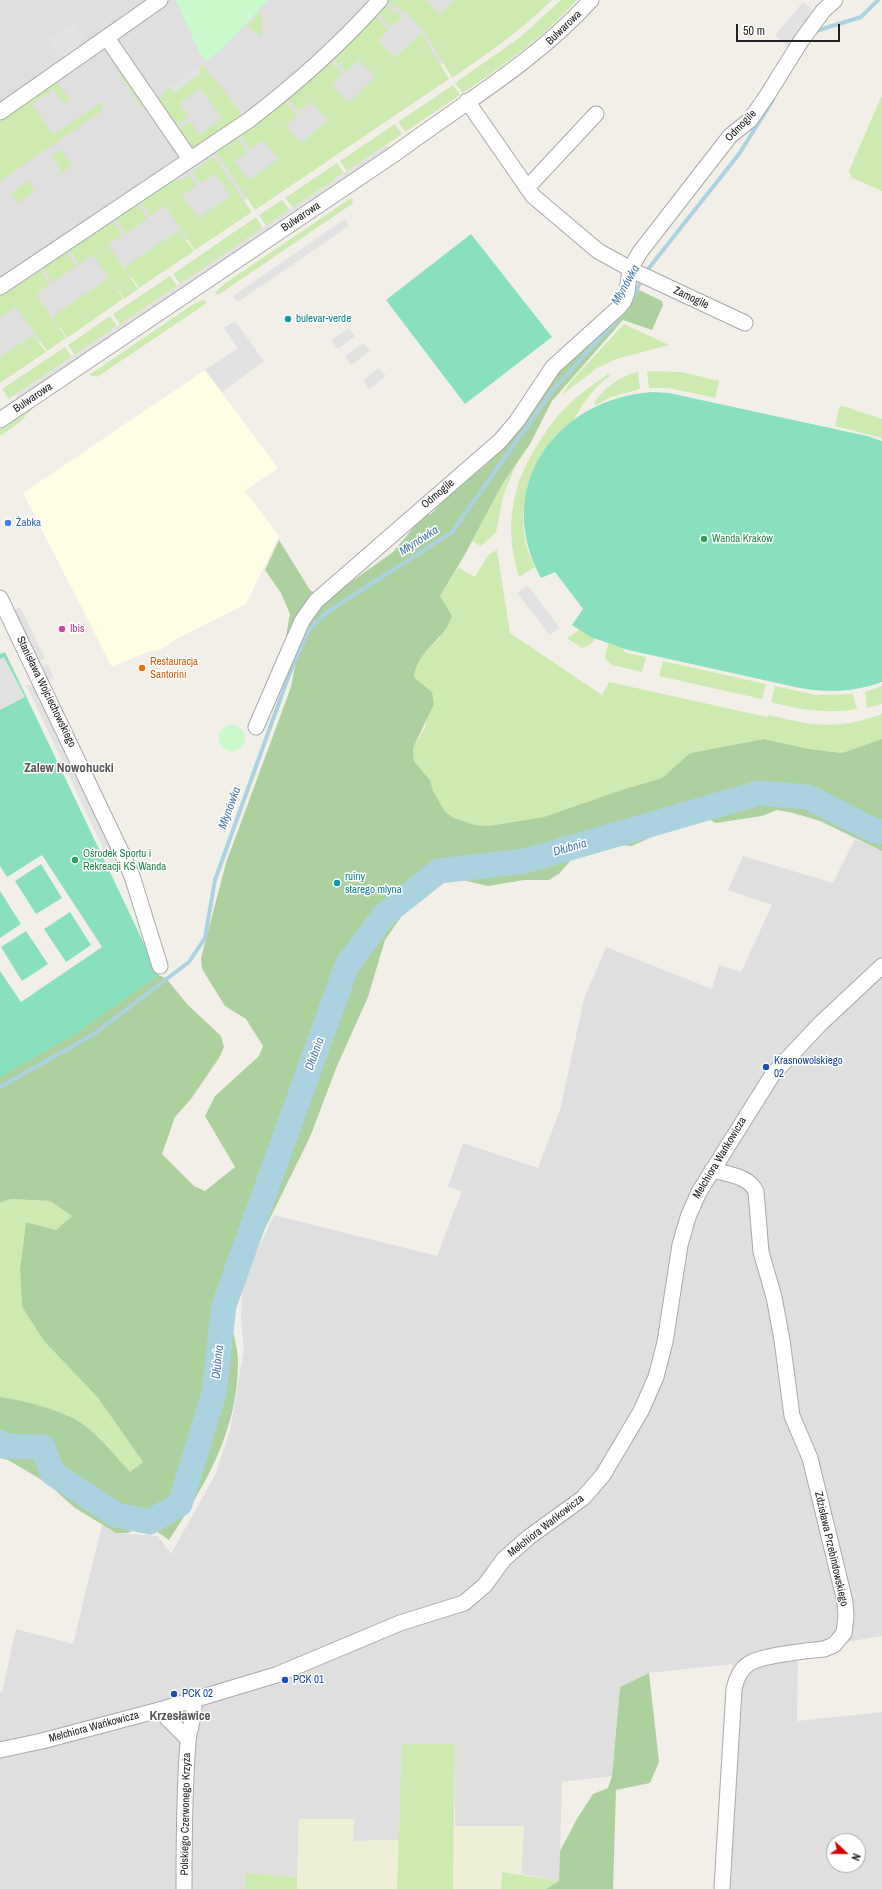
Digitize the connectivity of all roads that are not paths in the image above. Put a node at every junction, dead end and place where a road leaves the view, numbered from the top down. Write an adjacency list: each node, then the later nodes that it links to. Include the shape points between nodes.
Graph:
1 (160, 0): 5 (street)
2 (380, 0): 9 (street, via 344,39 282,94)
3 (591, 0): 6 (street, Bulwarowa, via 540,50)
4 (835, 0): 11 (street, Odmogile, via 801,41 750,120 730,136 640,252)
5 (107, 38): 7 (street); 9 (street)
6 (467, 102): 10 (street); 14 (street, Bulwarowa, via 396,153)
7 (0, 112)
8 (596, 114): 10 (street)
9 (190, 159): 12 (street)
10 (527, 188): 11 (street, via 602,254)
11 (634, 271): 13 (street, Zamogile); 16 (street, Odmogile, via 624,301 554,367 500,441 316,601 302,621)
12 (0, 287)
13 (745, 323)
14 (0, 420)
15 (0, 598): 17 (street, Stanisława Wojciechowskiego, via 127,866)
16 (256, 727)
17 (160, 966)
18 (882, 966): 19 (street, Melchiora Wańkowicza, via 820,1024 773,1074)
19 (712, 1170): 20 (street, Melchiora Wańkowicza, via 698,1192 680,1245 665,1342 656,1378 641,1411 603,1476 583,1498 529,1537 504,1559 485,1585 464,1603 400,1623 276,1675); 24 (street, Zdzisława Przebindowskiego, via 748,1181 756,1192 761,1252 774,1297 792,1416 810,1458 846,1616 844,1633 834,1645 824,1649 756,1660 743,1668 737,1677 734,1689)
20 (194, 1699): 21 (street, Melchiora Wańkowicza); 22 (street, Polskiego Czerwonego Krzyża, via 195,1709)
21 (163, 1709): 22 (street, Polskiego Czerwonego Krzyża, via 167,1718); 23 (street, Melchiora Wańkowicza)
22 (188, 1740): 25 (street, Polskiego Czerwonego Krzyża)
23 (0, 1750)
24 (722, 1887)
25 (184, 1889)

